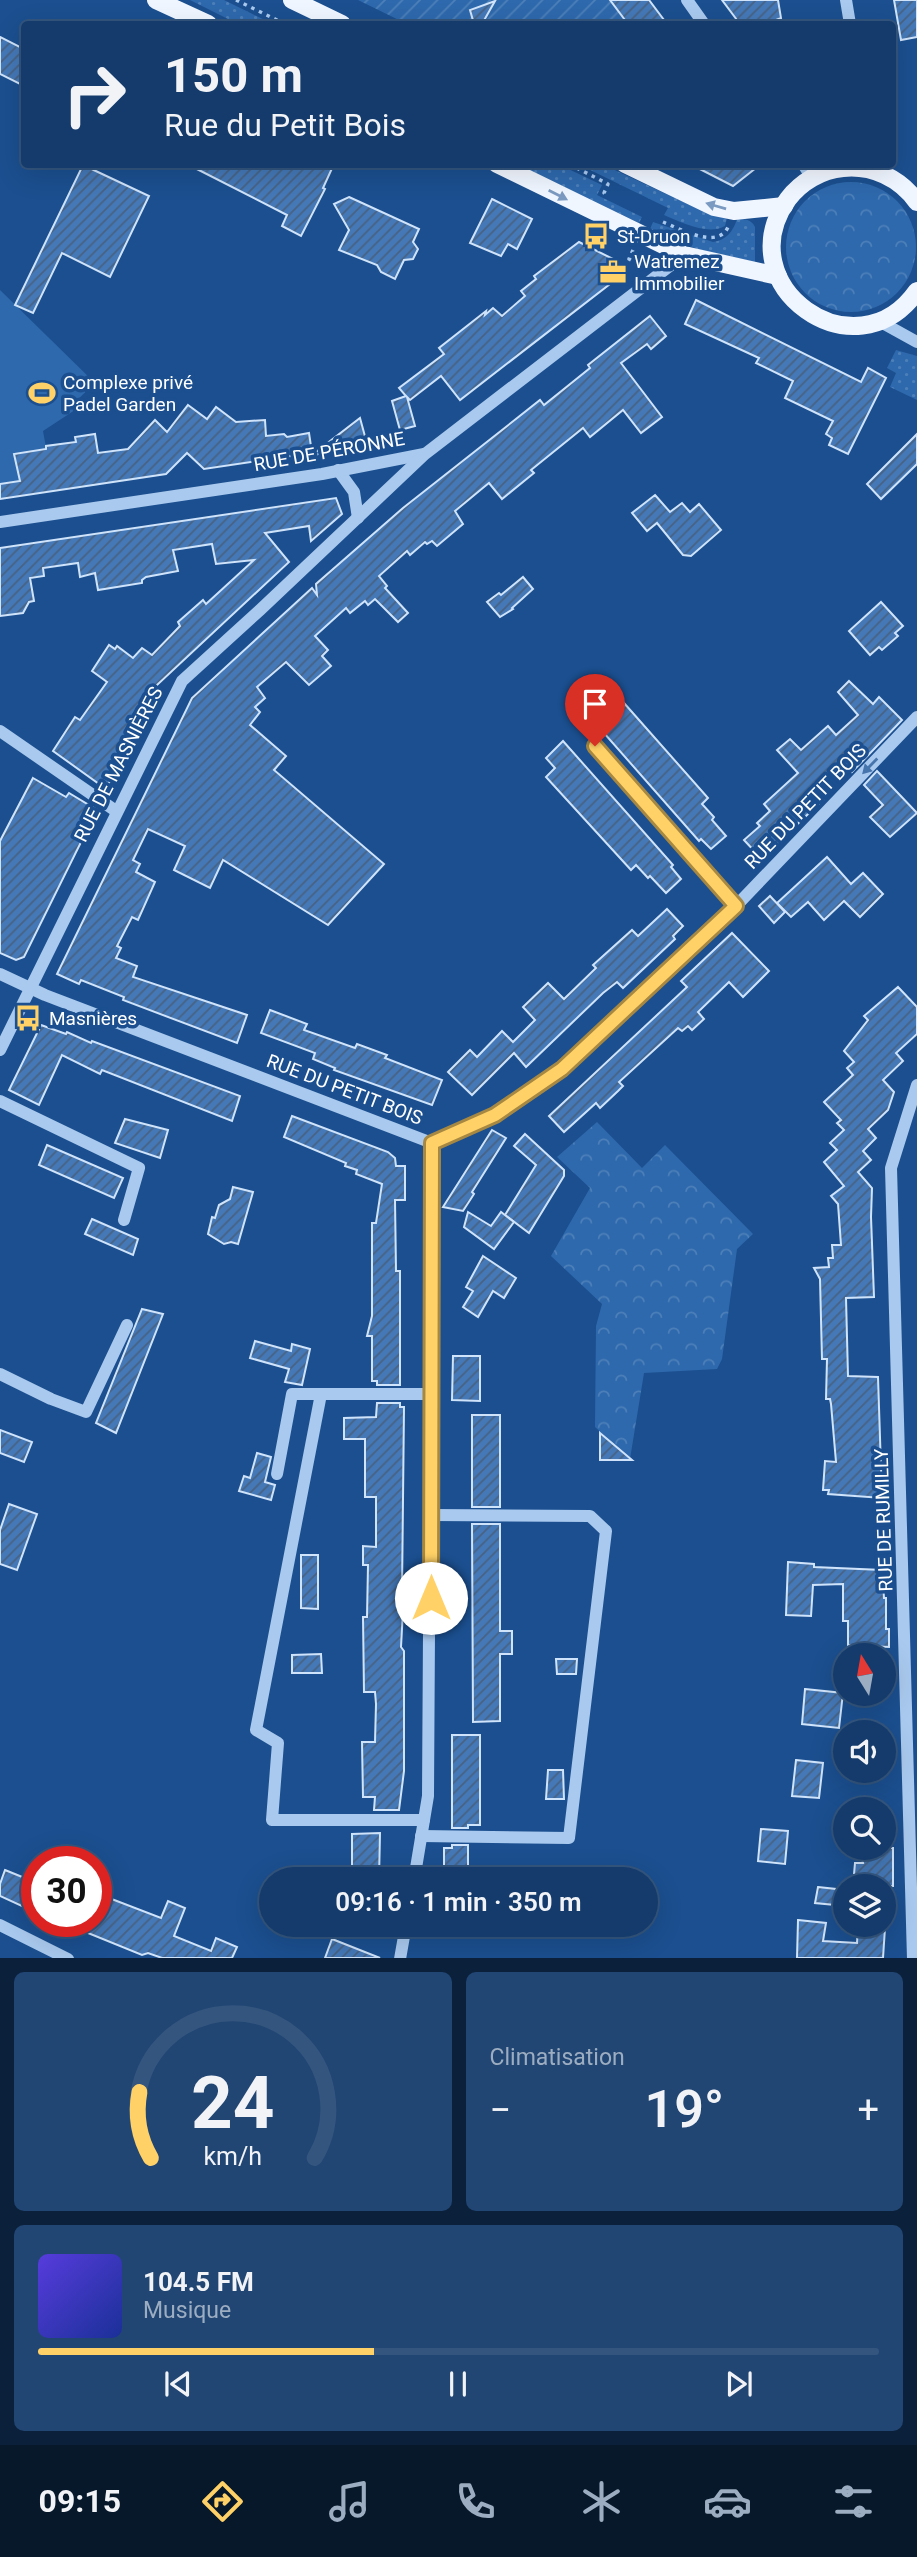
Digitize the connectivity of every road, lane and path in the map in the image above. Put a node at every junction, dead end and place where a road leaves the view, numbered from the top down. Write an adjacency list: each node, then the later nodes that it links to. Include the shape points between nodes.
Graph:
1 (156, 0): 6 (main road)
2 (236, 0): 7 (path)
3 (292, 0): 8 (main road)
4 (687, 0): 9 (street)
5 (846, 0): 10 (street)
6 (202, 21)
7 (279, 21)
8 (336, 21)
9 (702, 21)
10 (850, 21)
11 (505, 168): 23 (main road, one-way to 23)
12 (577, 168): 19 (path, via 608,184 604,193)
13 (633, 168): 21 (main road, one-way to 13, via 690,197)
14 (841, 168): 16 (main road)
15 (861, 168): 17 (main road)
16 (808, 171): 20 (main road)
17 (888, 171): 18 (main road)
18 (916, 198)
19 (615, 199)
20 (784, 206): 21 (main road); 26 (main road, via 772,241)
21 (734, 211): 22 (path, via 727,232 717,238)
22 (658, 220)
23 (640, 234): 24 (main road); 25 (path, via 629,259)
24 (684, 255): 25 (street, RUE DE PÉRONNE); 26 (main road)
25 (657, 274): 30 (street, RUE DE PÉRONNE)
26 (778, 276): 28 (main road, via 791,298 821,320 845,326)
27 (916, 294): 28 (main road)
28 (879, 321): 29 (street)
29 (917, 342)
30 (425, 454): 31 (street, RUE DE PÉRONNE); 32 (street, RUE DE MASNIÈRES)
31 (338, 471): 32 (street, via 354,492); 33 (street, RUE DE PÉRONNE)
32 (358, 518): 37 (street, RUE DE MASNIÈRES, via 181,681)
33 (0, 522)
34 (917, 717): 38 (street, RUE DU PETIT BOIS, one-way to 38)
35 (0, 731): 37 (street)
36 (595, 746): 38 (street)
37 (116, 811): 40 (street, RUE DE MASNIÈRES)
38 (736, 906): 44 (street, RUE DU PETIT BOIS, via 562,1069 495,1115)
39 (0, 974): 40 (street, RUE DU PETIT BOIS)
40 (30, 988): 41 (street, RUE DE MASNIÈRES); 44 (street, RUE DU PETIT BOIS)
41 (0, 1050)
42 (917, 1085): 52 (street, RUE DE RUMILLY, via 891,1168)
43 (0, 1101): 45 (street, via 139,1168)
44 (432, 1143): 49 (street)
45 (124, 1220)
46 (127, 1325): 47 (street, via 86,1412)
47 (0, 1374)
48 (321, 1394): 49 (street); 50 (street, via 292,1394); 53 (street, via 256,1730 278,1743 272,1820)
49 (432, 1394): 51 (street)
50 (277, 1474)
51 (431, 1516): 53 (street); 54 (street, via 590,1516 606,1531 569,1838)
52 (912, 1679): 60 (street, RUE DE RUMILLY)
53 (424, 1820): 54 (street)
54 (421, 1836): 55 (street)
55 (416, 1867)
56 (0, 1925): 58 (street)
57 (404, 1937): 59 (street)
58 (68, 1958)
59 (400, 1958)
60 (914, 1958)

